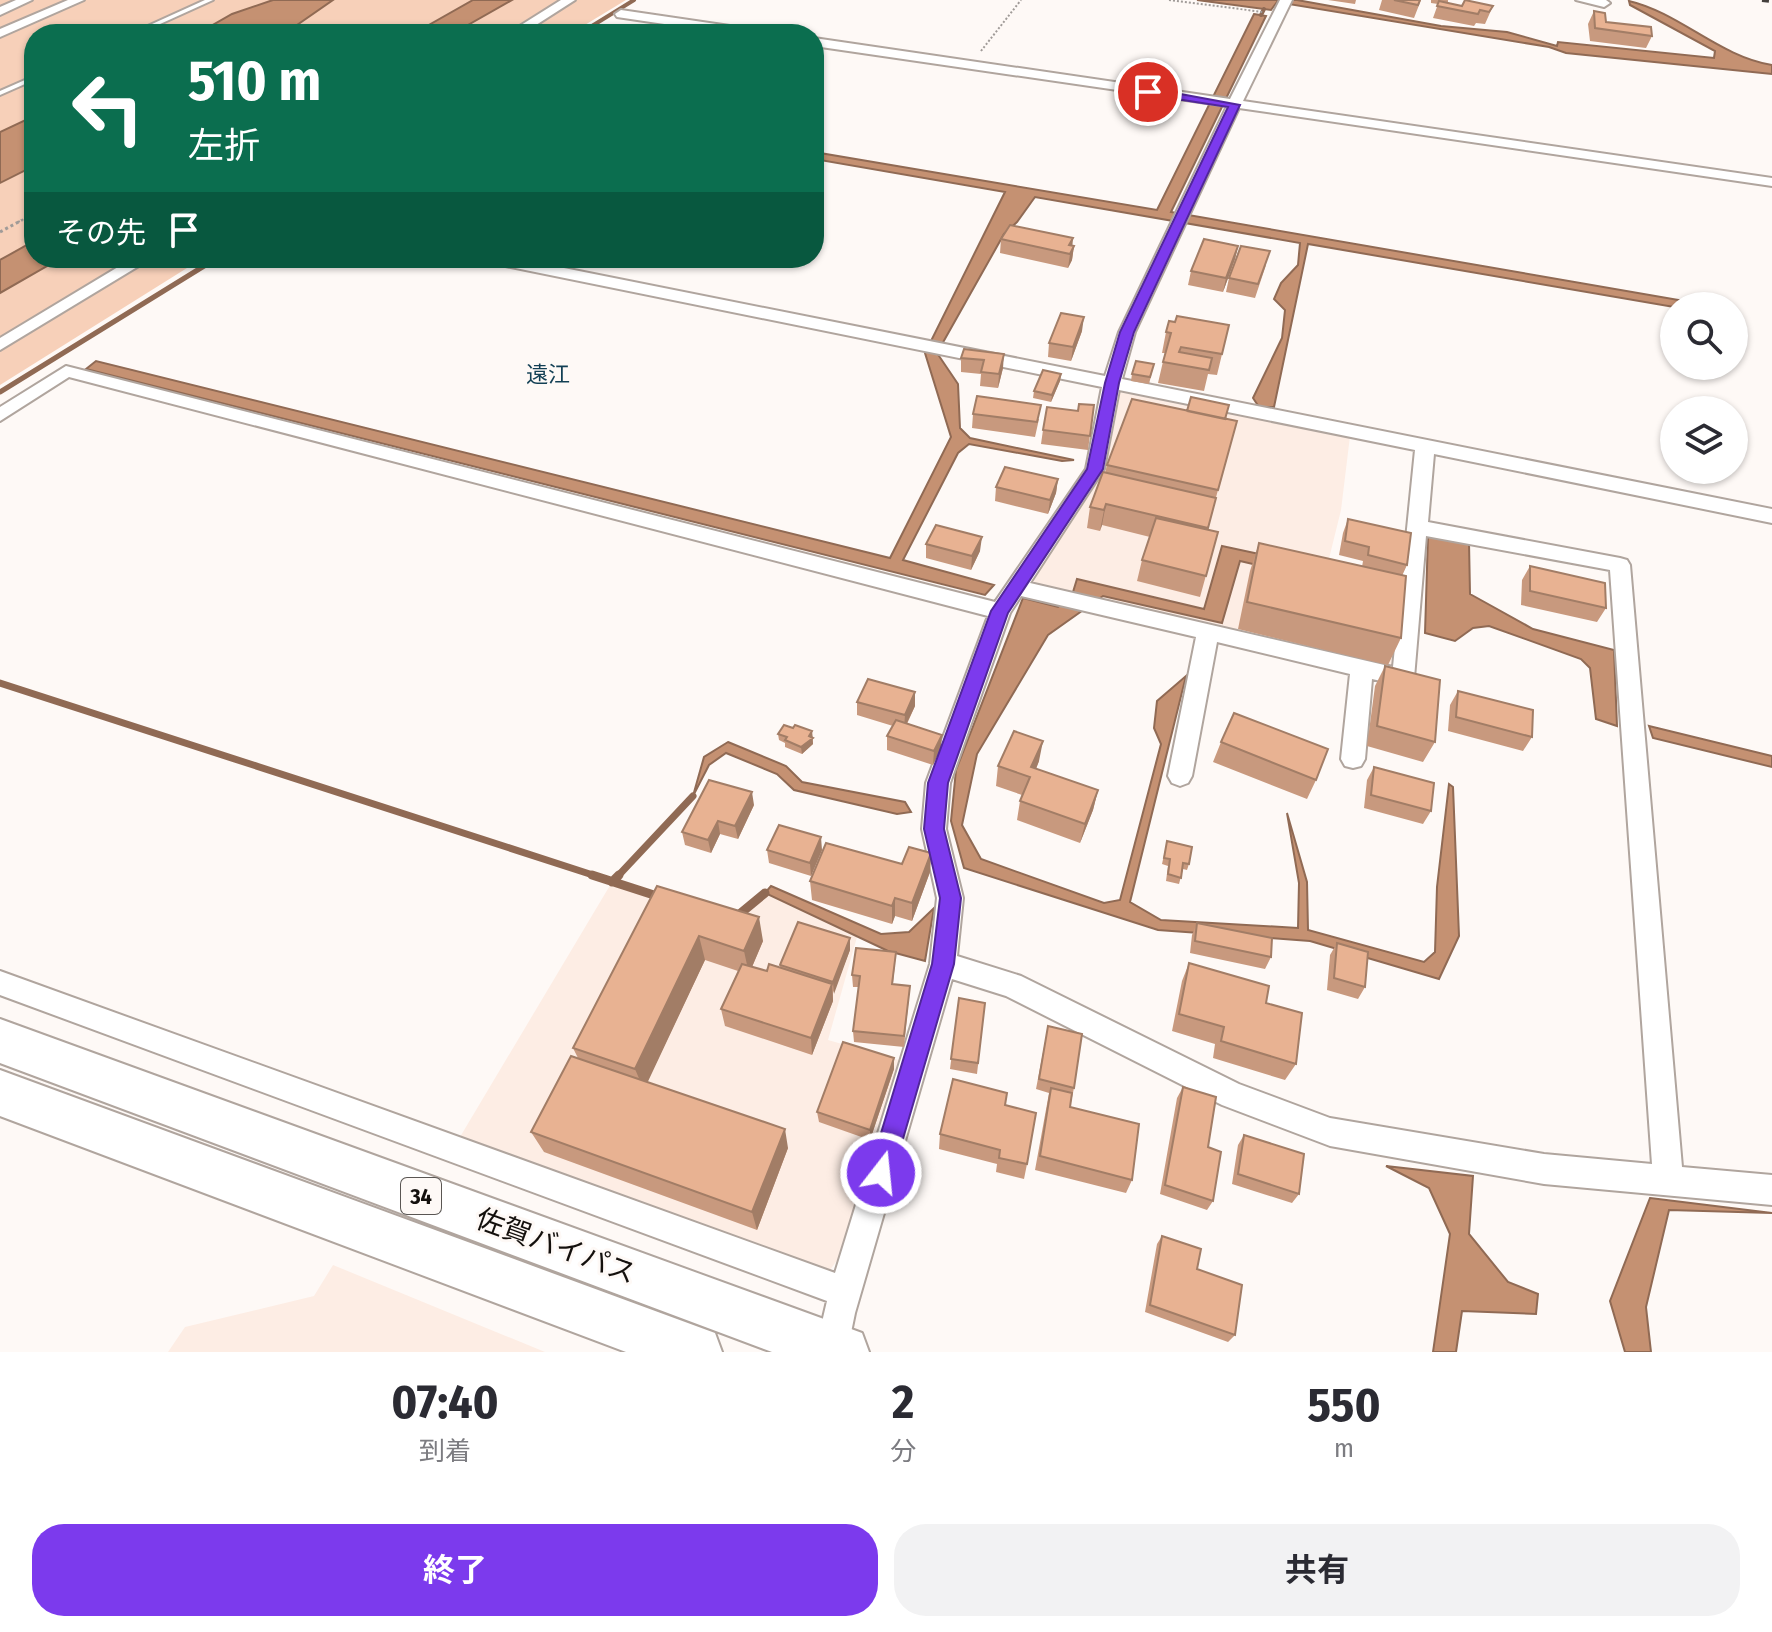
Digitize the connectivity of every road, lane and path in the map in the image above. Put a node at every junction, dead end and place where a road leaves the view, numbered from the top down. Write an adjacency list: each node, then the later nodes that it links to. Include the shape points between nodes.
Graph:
1 (26, 0): 10 (street)
2 (78, 0): 16 (street)
3 (210, 0): 13 (lane)
4 (569, 0): 14 (street)
5 (1021, 0): 18 (path)
6 (1169, 0): 11 (path)
7 (1582, 0): 9 (street)
8 (1285, 2): 21 (street)
9 (1604, 3)
10 (0, 11)
11 (1257, 11)
12 (621, 14): 15 (street)
13 (156, 24)
14 (529, 24)
15 (689, 24)
16 (0, 33)
17 (824, 43): 18 (street)
18 (969, 65): 21 (street)
19 (24, 82): 20 (lane)
20 (0, 93)
21 (1231, 104): 22 (street); 28 (street, via 1127,332)
22 (1772, 182)
23 (24, 219): 24 (path)
24 (0, 232)
25 (127, 268): 27 (street)
26 (541, 268): 28 (street)
27 (0, 345)
28 (1112, 383): 30 (street); 33 (street, via 1095,469)
29 (0, 415): 34 (street, via 66,371)
30 (1425, 446): 31 (street); 32 (street)
31 (1772, 516)
32 (1417, 527): 36 (street, via 1403,678); 43 (street, via 1620,565)
33 (1016, 587): 34 (street); 35 (street)
34 (1000, 611): 39 (street, via 938,783 934,829 950,898)
35 (1208, 632): 36 (street); 38 (street)
36 (1362, 668): 37 (street)
37 (1353, 759)
38 (1180, 776)
39 (943, 964): 43 (street, via 1012,985 1232,1095 1330,1132 1544,1169); 45 (street)
40 (0, 983): 45 (street)
41 (0, 1041): 46 (highway, 佐賀バイパス / 34)
42 (0, 1093): 47 (highway, 佐賀バイパス / 34)
43 (1668, 1180): 44 (street)
44 (1772, 1190)
45 (845, 1292): 46 (street)
46 (835, 1351)
47 (696, 1352)

